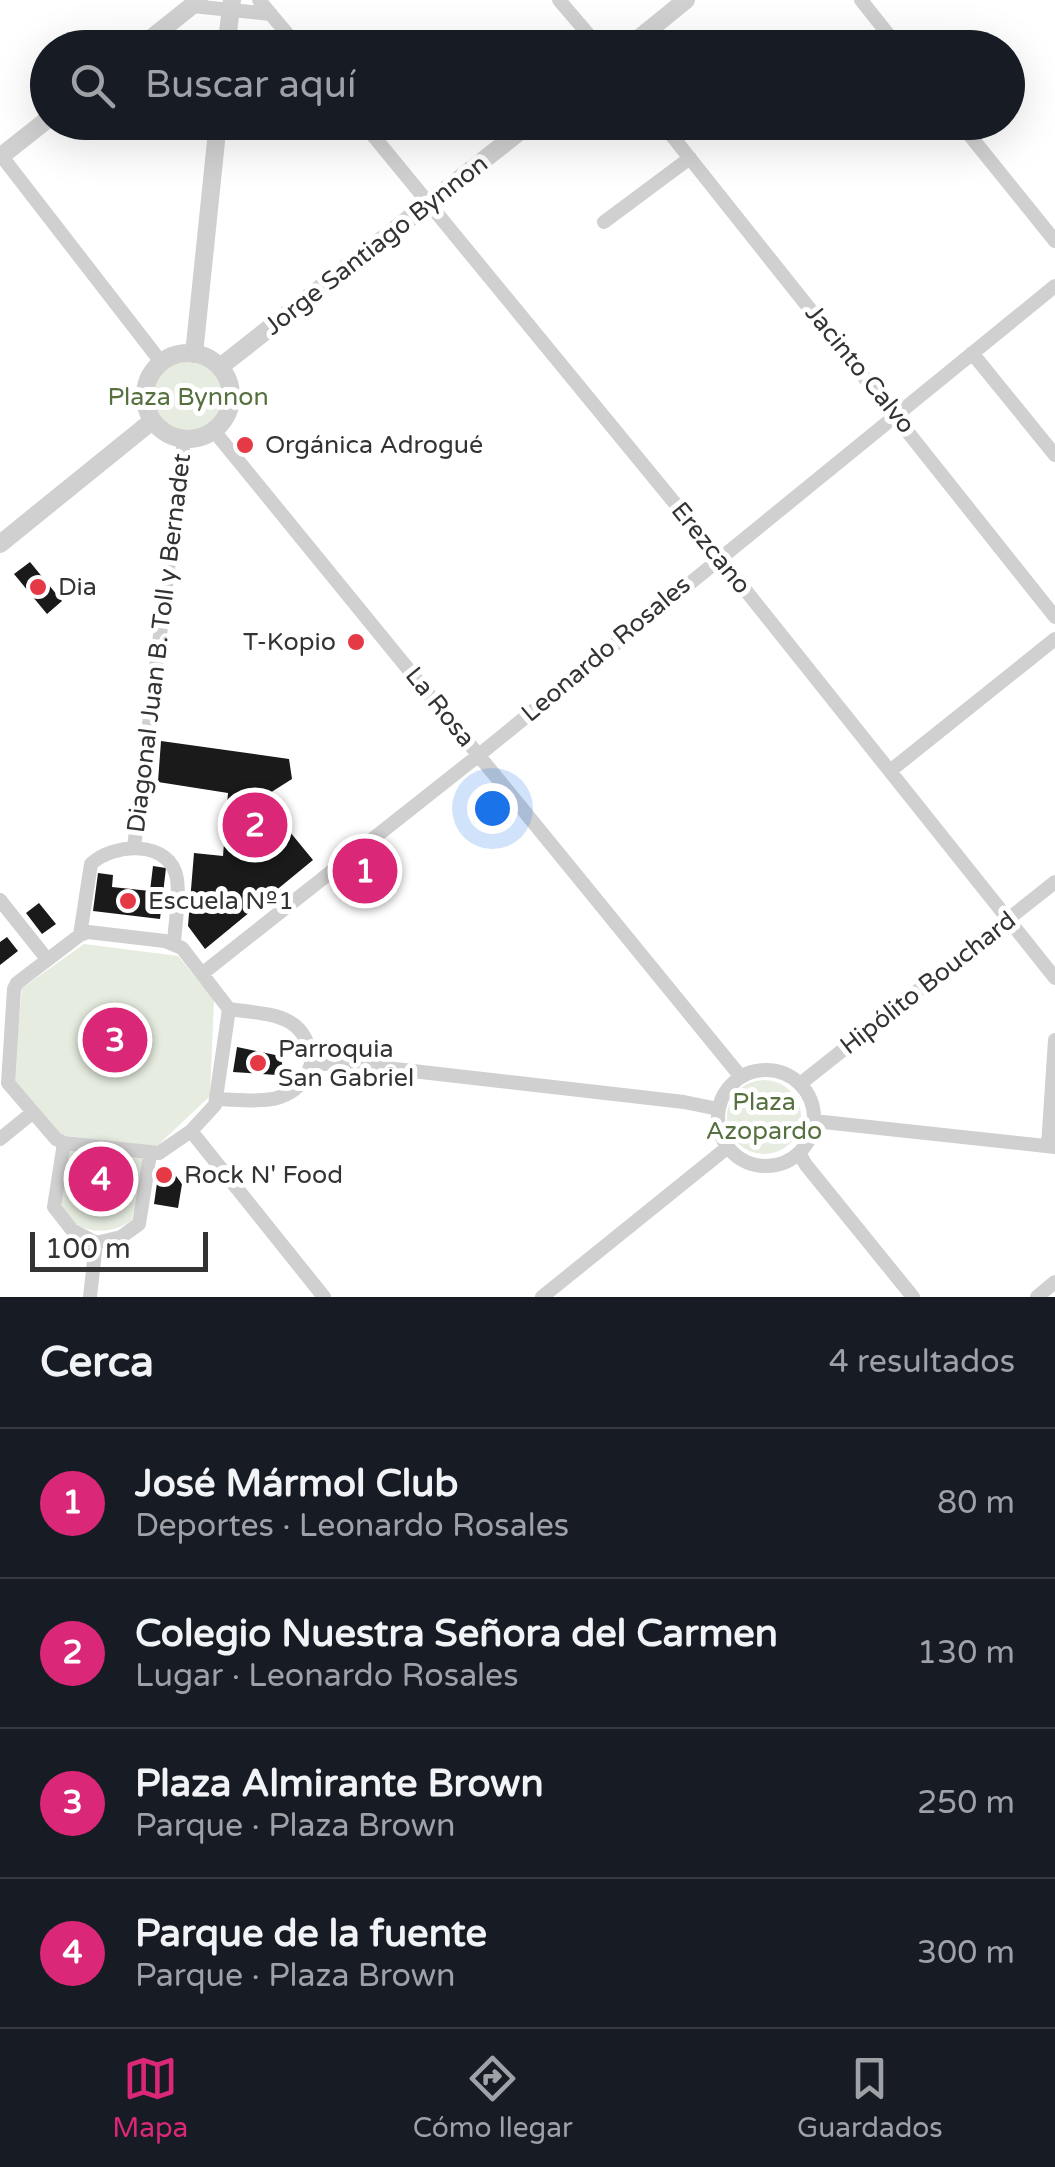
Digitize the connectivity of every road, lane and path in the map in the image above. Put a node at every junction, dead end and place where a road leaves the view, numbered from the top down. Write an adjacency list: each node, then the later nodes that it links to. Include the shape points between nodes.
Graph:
1 (259, 0): 7 (street)
2 (559, 0): 11 (street)
3 (686, 0): 12 (street)
4 (861, 0): 13 (street)
5 (196, 3): 6 (street); 8 (street)
6 (231, 5): 7 (street); 9 (street)
7 (271, 14): 10 (street)
8 (162, 30)
9 (228, 30)
10 (284, 30)
11 (585, 30)
12 (649, 30)
13 (885, 30)
14 (30, 132): 20 (street)
15 (216, 140): 27 (street)
16 (377, 140): 22 (street, Erezcano)
17 (509, 140): 22 (street, Jorge Santiago Bynnon)
18 (676, 140): 21 (street, Jacinto Calvo)
19 (974, 140): 24 (street)
20 (0, 155): 28 (street)
21 (690, 158): 23 (street); 30 (street, Jacinto Calvo)
22 (430, 203): 29 (street, Jorge Santiago Bynnon); 36 (street, Erezcano)
23 (604, 222)
24 (1055, 241)
25 (1055, 286): 26 (street, Leonardo Rosales)
26 (972, 353): 30 (street, Leonardo Rosales); 34 (street)
27 (194, 354): 28 (street); 29 (street)
28 (161, 362): 31 (street, via 144,396)
29 (220, 368): 32 (street, via 231,393)
30 (896, 413): 36 (street, Leonardo Rosales); 37 (street, Jacinto Calvo)
31 (152, 421): 33 (street); 35 (street)
32 (214, 431): 33 (street); 39 (street, La Rosa)
33 (184, 439): 41 (street, Diagonal Juan B. Toll y Bernadet)
34 (1055, 456)
35 (0, 544)
36 (719, 557): 39 (street, Leonardo Rosales); 40 (street, Erezcano)
37 (1055, 617)
38 (1055, 640): 40 (street)
39 (478, 755): 48 (street, Leonardo Rosales); 56 (street, La Rosa)
40 (890, 770): 44 (street, Erezcano)
41 (134, 847): 45 (street, Diagonal Juan B. Toll y Bernadet, via 91,864); 46 (street, Diagonal Juan B. Toll y Bernadet, via 174,870)
42 (1055, 882): 44 (street, Hipólito Bouchard)
43 (0, 900): 47 (street)
44 (1009, 919): 49 (street, Erezcano); 58 (street, Hipólito Bouchard)
45 (80, 935): 46 (street); 47 (street)
46 (174, 944): 48 (street)
47 (47, 959): 51 (street)
48 (203, 973): 52 (street)
49 (1055, 978)
50 (0, 982): 51 (street)
51 (18, 983): 53 (street)
52 (229, 1008): 55 (street, via 294,1022); 59 (street)
53 (5, 1029): 57 (street)
54 (1054, 1040): 67 (street)
55 (312, 1064): 59 (street, via 280,1100); 60 (street)
56 (741, 1077): 58 (street, via 766,1070); 60 (street)
57 (3, 1078): 61 (street)
58 (800, 1084): 62 (street)
59 (217, 1099): 63 (street)
60 (718, 1110): 66 (street)
61 (32, 1113): 64 (street); 65 (street)
62 (814, 1121): 67 (street); 68 (street)
63 (191, 1131): 69 (street); 73 (street)
64 (0, 1138)
65 (64, 1143): 69 (street); 70 (street, via 54,1206 72,1230)
66 (728, 1146): 68 (street, via 759,1166); 74 (street)
67 (1051, 1146)
68 (800, 1153): 75 (street)
69 (150, 1154): 70 (street, via 139,1224)
70 (96, 1243): 72 (street)
71 (1055, 1282): 76 (street)
72 (90, 1297)
73 (324, 1297)
74 (542, 1297)
75 (913, 1297)
76 (1037, 1297)

